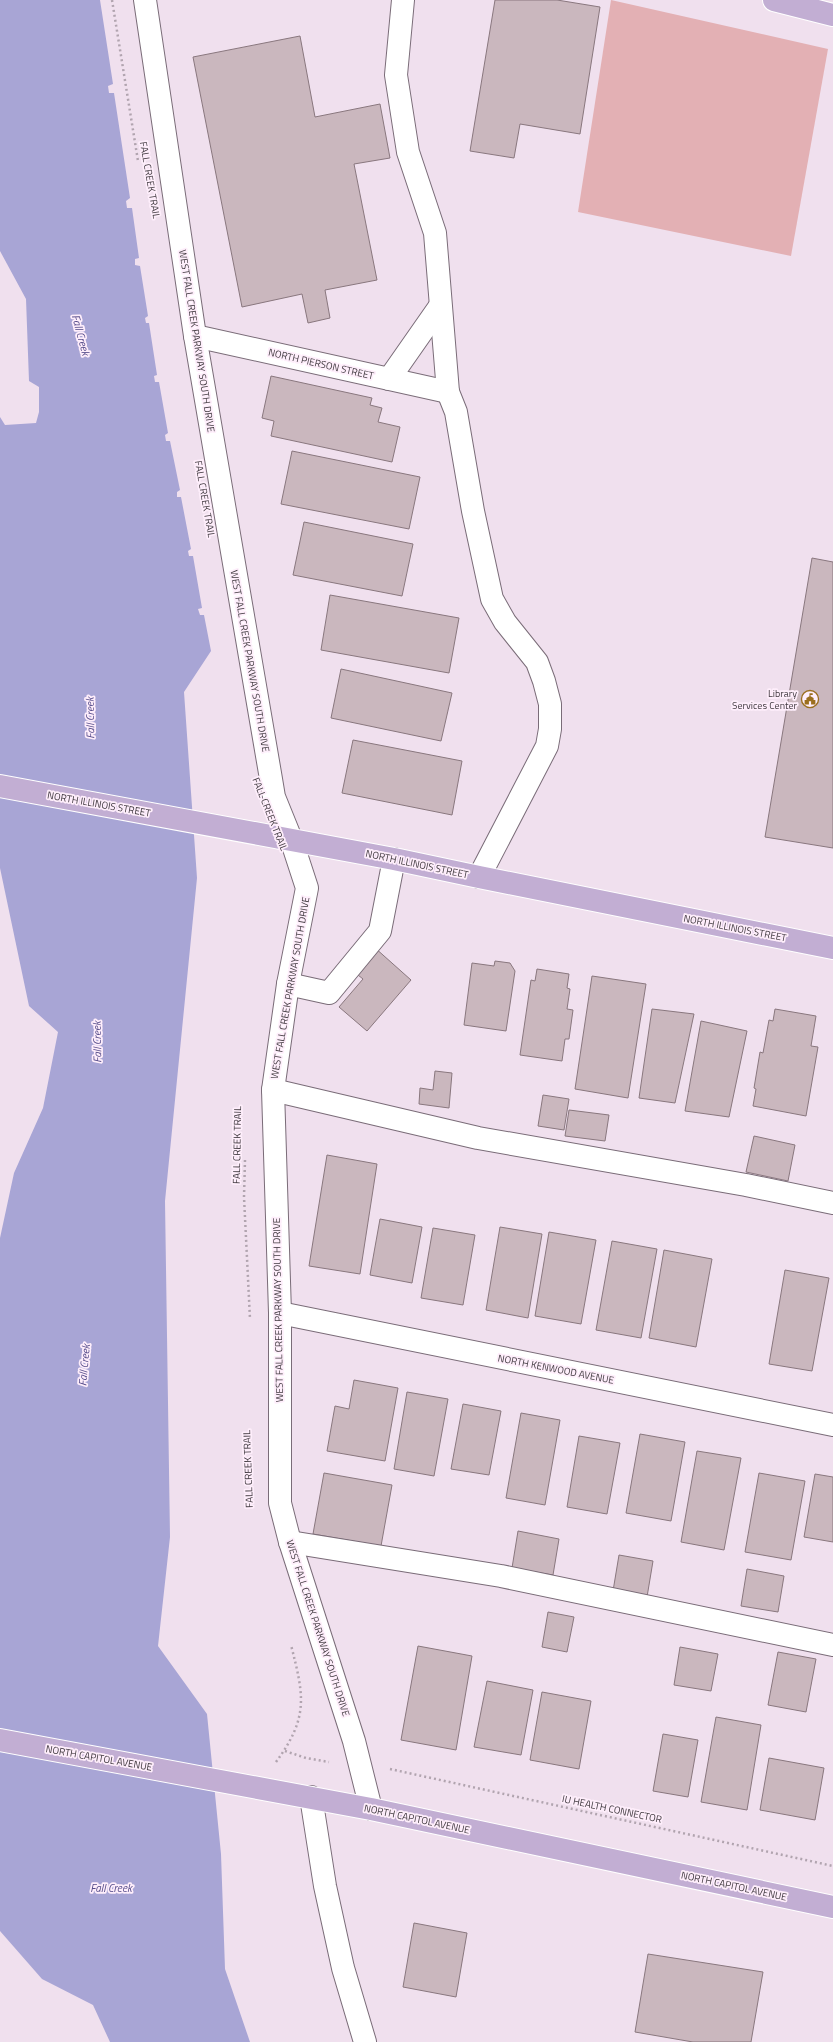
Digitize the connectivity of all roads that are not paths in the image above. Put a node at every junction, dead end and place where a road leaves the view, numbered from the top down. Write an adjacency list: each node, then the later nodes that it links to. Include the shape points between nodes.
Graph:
1 (145, 0): 6 (street, WEST FALL CREEK PARKWAY SOUTH DRIVE)
2 (404, 0): 5 (street, via 396,75 408,152 435,233)
3 (774, 0): 4 (main road)
4 (833, 16)
5 (440, 306): 7 (street); 8 (street)
6 (195, 336): 7 (street, NORTH PIERSON STREET); 10 (street, WEST FALL CREEK PARKWAY SOUTH DRIVE, via 274,797)
7 (389, 379): 8 (street, NORTH PIERSON STREET)
8 (448, 392): 12 (street, via 456,412 473,511 492,599 505,622 536,662 550,704 547,746)
9 (0, 786): 10 (main road, NORTH ILLINOIS STREET)
10 (291, 839): 11 (main road, NORTH ILLINOIS STREET); 14 (street, WEST FALL CREEK PARKWAY SOUTH DRIVE, via 306,888)
11 (394, 859): 12 (main road, NORTH ILLINOIS STREET); 14 (street, via 380,930 329,993)
12 (479, 877): 13 (main road, NORTH ILLINOIS STREET)
13 (833, 948)
14 (288, 984): 15 (street, WEST FALL CREEK PARKWAY SOUTH DRIVE)
15 (273, 1090): 16 (street, via 478,1138 746,1185); 17 (street, WEST FALL CREEK PARKWAY SOUTH DRIVE)
16 (833, 1203)
17 (280, 1313): 18 (street, NORTH KENWOOD AVENUE); 19 (street, WEST FALL CREEK PARKWAY SOUTH DRIVE, via 280,1503)
18 (833, 1425)
19 (290, 1542): 20 (street, via 501,1576); 23 (street, WEST FALL CREEK PARKWAY SOUTH DRIVE, via 354,1741)
20 (833, 1645)
21 (0, 1740): 22 (main road, NORTH CAPITOL AVENUE)
22 (311, 1797): 23 (main road, NORTH CAPITOL AVENUE); 25 (street, via 325,1886)
23 (371, 1809): 24 (main road, NORTH CAPITOL AVENUE)
24 (833, 1904)
25 (365, 2042)

